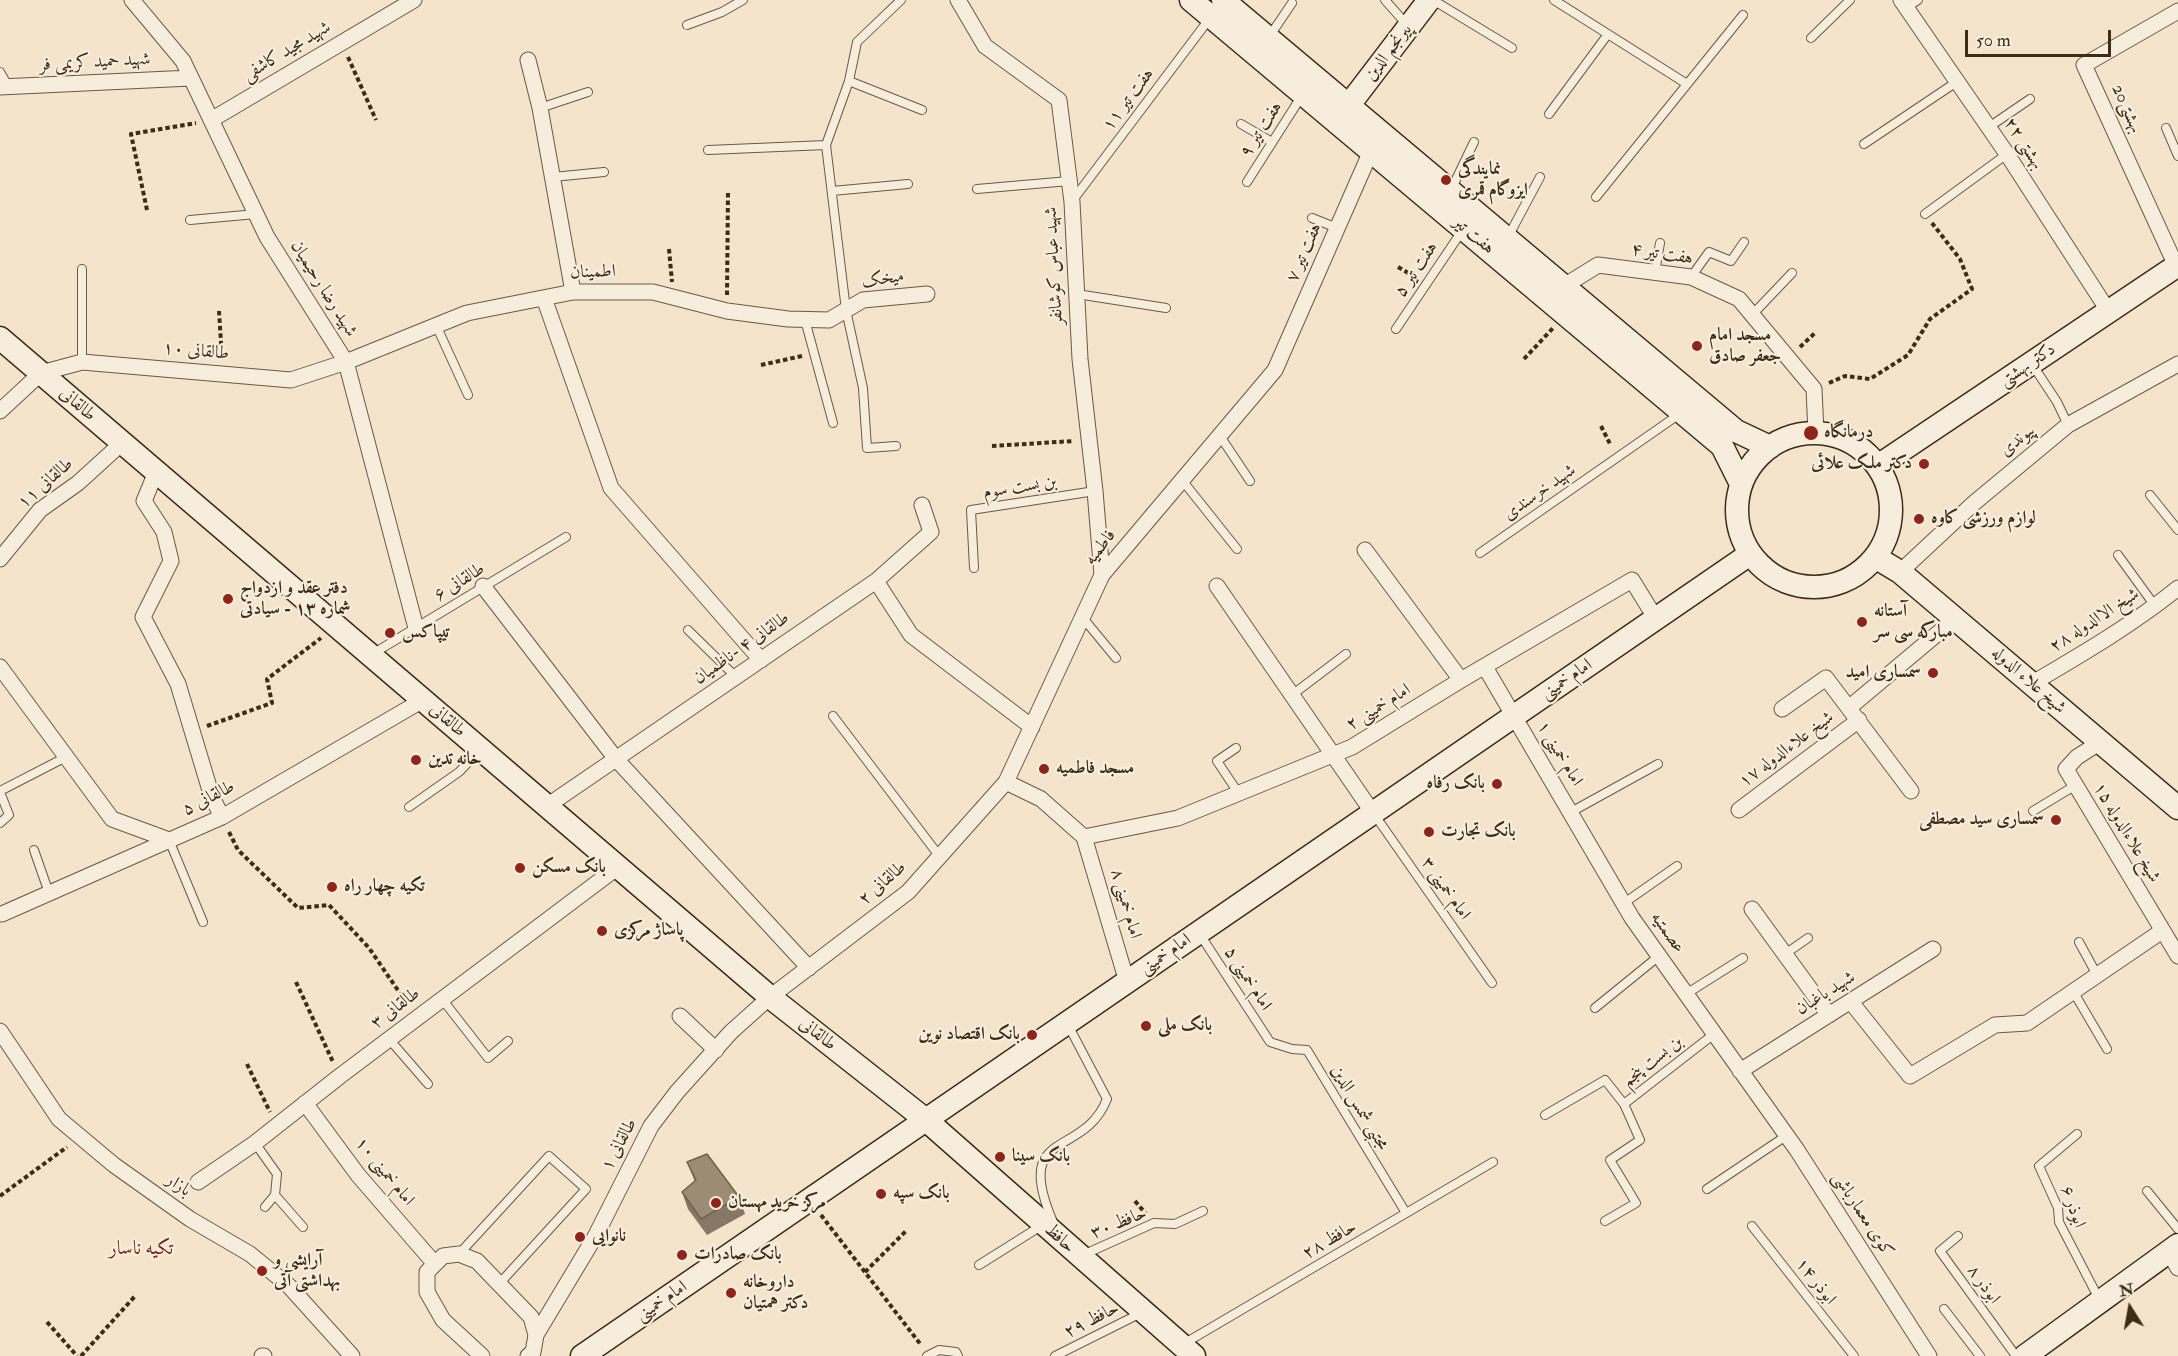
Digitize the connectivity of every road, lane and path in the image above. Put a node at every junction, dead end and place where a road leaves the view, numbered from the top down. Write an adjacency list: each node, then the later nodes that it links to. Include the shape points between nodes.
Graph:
1 (132, 0): 25 (street, شهید رضا رحیمیان, via 183,61)
2 (414, 0): 21 (street, شهید مجید کاشفی)
3 (743, 0): 16 (lane)
4 (901, 0): 26 (lane, via 857,42)
5 (958, 0): 53 (street, شهید عباس کوشانفر, via 985,46 1059,100)
6 (1191, 0): 13 (main road, هفت تیر)
7 (1386, 0): 17 (lane)
8 (1431, 0): 17 (main road, پیرنجم الدین); 22 (lane)
9 (1554, 0): 18 (lane)
10 (1850, 0): 20 (lane)
11 (1292, 3): 19 (lane)
12 (1908, 3): 27 (street, بهشتی ۲۲)
13 (1217, 8): 19 (main road, هفت تیر); 31 (main road, هفت تیر); 61 (lane, هفت تیر ۱۱)
14 (2178, 11): 73 (street, بهشتی20, via 2084,65)
15 (1743, 15): 28 (lane)
16 (687, 25)
17 (1409, 27): 35 (main road, پیرنجم الدین)
18 (1608, 34): 28 (lane); 36 (lane)
19 (1268, 38): 35 (main road, هفت تیر)
20 (1811, 38)
21 (341, 43): 37 (street, شهید مجید کاشفی); 38 (path)
22 (1512, 48)
23 (528, 60): 33 (street)
24 (0, 72): 29 (lane)
25 (191, 78): 29 (street, شهید حمید کریمی فر); 37 (street, شهید رضا رحیمیان)
26 (849, 81): 34 (lane); 45 (lane)
27 (1958, 81): 40 (street, بهشتی ۲۲); 44 (lane)
28 (1687, 84): 60 (lane)
29 (4, 87)
30 (588, 93): 33 (lane)
31 (1303, 94): 35 (main road, هفت تیر); 42 (lane, هفت تیر ۹)
32 (2030, 99): 40 (lane)
33 (540, 108): 51 (street)
34 (922, 110)
35 (1343, 114): 47 (main road, هفت تیر); 59 (main road, هفت تیر)
36 (1549, 114)
37 (211, 120): 62 (path, via 131,134); 63 (street, شهید رضا رحیمیان)
38 (376, 120)
39 (1241, 124): 42 (lane)
40 (1989, 127): 48 (street, بهشتی ۲۲)
41 (2166, 128): 49 (lane)
42 (1272, 142): 54 (lane, هفت تیر ۹)
43 (1474, 142): 59 (lane)
44 (1864, 144)
45 (826, 145): 46 (lane); 58 (lane)
46 (708, 150)
47 (1371, 151): 67 (street, هفت تیر ۷); 68 (main road, هفت تیر)
48 (2007, 154): 64 (lane); 90 (street, بهشتی ۲۲)
49 (2178, 156)
50 (604, 172): 51 (lane)
51 (553, 177): 81 (street)
52 (1540, 177): 69 (lane)
53 (1069, 181): 56 (lane); 61 (street, شهید عباس کوشانفر)
54 (1247, 182)
55 (908, 184): 58 (lane)
56 (977, 189)
57 (728, 190): 89 (path)
58 (832, 190): 87 (lane)
59 (1451, 191): 69 (main road, هفت تیر)
60 (1596, 197)
61 (1072, 202): 83 (street, شهید عباس کوشانفر)
62 (147, 210)
63 (256, 214): 66 (lane); 102 (street, شهید رضا رحیمیان)
64 (1925, 214): 109 (path, via 1960,260 1972,289 1930,319 1908,355 1870,379 1845,376)
65 (1312, 218): 67 (lane)
66 (190, 220)
67 (1337, 228): 106 (street, هفت تیر ۷)
68 (1464, 228): 79 (lane, هفت تیر ۵); 91 (main road, هفت تیر)
69 (1507, 238): 80 (main road, هفت تیر)
70 (1744, 242): 78 (lane, via 1731,261 1710,252)
71 (1660, 243): 76 (lane)
72 (669, 249): 84 (path)
73 (2177, 266): 90 (main road, دکتر بهشتی)
74 (1398, 267): 79 (path)
75 (82, 269): 101 (lane)
76 (1654, 272): 78 (street, هفت تیر ۴); 80 (street, هفت تیر ۴, via 1598,265)
77 (1792, 273): 92 (lane)
78 (1691, 277): 92 (street, هفت تیر ۴, via 1739,299)
79 (1426, 284): 95 (lane, هفت تیر ۵)
80 (1564, 286): 122 (main road, هفت تیر, via 1736,430)
81 (573, 292): 84 (street, اطمینان, via 653,292); 85 (street, اطمینان)
82 (927, 294): 87 (street, میخک, via 863,300)
83 (1077, 294): 86 (lane); 118 (street, شهید عباس کوشانفر)
84 (674, 297): 89 (street, اطمینان)
85 (544, 298): 94 (street, اطمینان, via 467,313); 158 (street, via 611,488)
86 (1166, 308)
87 (846, 310): 93 (street, اطمینان, via 828,320); 120 (lane, via 863,388 867,448)
88 (219, 311): 108 (path)
89 (727, 311): 93 (street, اطمینان)
90 (2109, 312): 103 (main road, دکتر بهشتی)
91 (1566, 314): 100 (path); 112 (main road, هفت تیر)
92 (1752, 315): 99 (street, هفت تیر ۴)
93 (805, 320): 98 (lane)
94 (436, 325): 102 (street, اطمینان); 110 (lane)
95 (1396, 329)
96 (1816, 332): 99 (path)
97 (0, 338): 107 (main road, طالقانی)
98 (814, 353): 105 (path); 113 (lane)
99 (1789, 358): 109 (street, هفت تیر ۴)
100 (1524, 359)
101 (82, 362): 107 (street, طالقانی ۱۰); 108 (street, طالقانی ۱۰)
102 (346, 362): 108 (street, طالقانی ۱۰, via 291,380); 153 (street, شهید رضا رحیمیان)
103 (2032, 363): 114 (lane); 124 (main road, دکتر بهشتی)
104 (2178, 364): 114 (street, پیوندی)
105 (760, 365)
106 (1275, 370): 117 (street, فاطمیه)
107 (41, 373): 111 (street); 119 (main road, طالقانی)
108 (223, 374)
109 (1814, 389): 116 (street)
110 (468, 395)
111 (0, 411)
112 (1682, 412): 123 (lane, شهید خرسندی); 128 (main road, هفت تیر, via 1722,446)
113 (833, 423)
114 (2068, 425): 142 (street, پیوندی, via 1974,502)
115 (1601, 426): 123 (path)
116 (1816, 433): 122 (main road, via 1792,436); 124 (main road, via 1840,437 1861,449)
117 (1220, 436): 126 (street, فاطمیه); 127 (lane)
118 (1089, 441): 121 (path); 129 (street, شهید عباس کوشانفر)
119 (122, 443): 125 (main road, طالقانی); 140 (street, طالقانی ۱۱, via 78,483 40,510)
120 (896, 446)
121 (992, 446)
122 (1770, 447): 128 (main road, via 1752,463)
123 (1617, 457): 136 (lane, شهید خرسندی)
124 (1878, 466): 139 (main road, via 1888,489 1891,512 1887,536)
125 (156, 472): 152 (main road, طالقانی); 172 (street, via 144,501 164,532 171,561 143,616 178,684)
126 (1182, 480): 134 (lane); 143 (street, فاطمیه)
127 (1250, 481)
128 (1741, 484): 137 (main road, via 1736,508 1739,532)
129 (1095, 491): 141 (lane, بن بست سوم, via 971,510); 143 (street, شهید عباس کوشانفر)
130 (2150, 495): 132 (lane)
131 (922, 505): 144 (street, طالقانی ۴ -ناظمیان, via 931,532)
132 (2178, 530)
133 (566, 537): 145 (lane, طالقانی ۶)
134 (1237, 549)
135 (1365, 550): 162 (street)
136 (1480, 553)
137 (1750, 554): 139 (main road, via 1767,572 1788,583 1811,587 1836,584 1857,574); 151 (main road, امام خمینی)
138 (2118, 555): 148 (lane)
139 (1875, 557): 142 (main road, شیخ علاء الدوله)
140 (0, 559)
141 (974, 568)
142 (1900, 572): 150 (main road, شیخ علاء الدوله)
143 (1102, 575): 149 (street, فاطمیه)
144 (876, 581): 158 (street, طالقانی ۴ -ناظمیان); 171 (street, via 911,635)
145 (483, 586): 153 (lane, طالقانی ۶); 178 (street)
146 (1217, 586): 164 (street)
147 (2178, 588): 148 (street, شیخ الاالدوله ۲۸)
148 (2155, 606): 163 (street, شیخ الاالدوله ۲۸)
149 (1083, 618): 157 (lane); 171 (street, فاطمیه)
150 (1956, 618): 163 (main road, شیخ علاء الدوله); 166 (street, شیخ علاءالدوله ۱۷)
151 (1656, 619): 160 (street, امام خمینی ۲, via 1632,580); 169 (main road, امام خمینی)
152 (336, 626): 156 (main road, طالقانی); 172 (path, via 267,679 272,703)
153 (416, 628): 156 (lane, طالقانی ۶)
154 (688, 630): 161 (lane)
155 (1346, 654): 164 (lane)
156 (370, 656): 165 (main road, طالقانی)
157 (1116, 658)
158 (760, 660): 161 (street, طالقانی ۴ -ناظمیان)
159 (0, 667): 177 (street)
160 (1485, 667): 162 (street, امام خمینی ۲); 169 (street, امام خمینی ۱)
161 (736, 677): 178 (street, طالقانی ۴ -ناظمیان)
162 (1461, 680): 176 (street, امام خمینی ۲)
163 (2031, 684): 173 (main road, شیخ علاء الدوله)
164 (1292, 695): 176 (street)
165 (423, 700): 175 (main road, طالقانی); 192 (street, طالقانی ۵)
166 (1850, 707): 167 (street, شیخ علاءالدوله ۱۷, via 1826,678); 170 (street, شیخ علاءالدوله ۱۷)
167 (1782, 709)
168 (833, 716): 197 (lane)
169 (1514, 716): 190 (street, امام خمینی ۱); 191 (main road, امام خمینی)
170 (1859, 720): 183 (street, شیخ علاءالدوله ۱۷); 188 (street, شیخ علاءالدوله ۱۷)
171 (1032, 727): 180 (street, فاطمیه)
172 (192, 731): 192 (street)
173 (2099, 743): 181 (street, شیخ علاءالدوله ۱۵, via 2066,769); 187 (main road, شیخ علاء الدوله)
174 (1236, 748): 184 (lane, via 1217,761)
175 (480, 750): 185 (lane, via 459,772); 186 (main road, طالقانی)
176 (1334, 755): 184 (street, امام خمینی ۲); 191 (street)
177 (66, 757): 182 (lane); 195 (street, via 112,819)
178 (616, 759): 186 (street, طالقانی ۴ -ناظمیان); 214 (street)
179 (1658, 764): 190 (lane)
180 (1006, 782): 194 (street, via 1041,799); 197 (street, طالقانی ۲)
181 (2076, 785): 189 (lane, شیخ علاءالدوله ۱۵); 205 (street, شیخ علاءالدوله ۱۵)
182 (0, 791): 193 (lane, via 9,815)
183 (1911, 792)
184 (1239, 794): 194 (street, امام خمینی ۲, via 1178,818)
185 (409, 807)
186 (547, 807): 199 (main road, طالقانی)
187 (2178, 808)
188 (1739, 810)
189 (2032, 811)
190 (1571, 812): 201 (street, عصمتیه)
191 (1374, 813): 206 (main road, امام خمینی); 218 (lane, امام خمینی ۳)
192 (222, 817): 195 (street, طالقانی ۵); 227 (path, via 238,850 298,908 329,905 369,948)
193 (0, 823)
194 (1084, 837): 217 (street, امام خمینی ۸)
195 (169, 840): 200 (street, طالقانی ۵); 204 (lane)
196 (34, 850): 200 (lane)
197 (939, 857): 214 (street, طالقانی ۲, via 908,892)
198 (1677, 866): 201 (lane)
199 (618, 867): 221 (main road, طالقانی); 222 (street, طالقانی ۳)
200 (49, 893): 203 (street, طالقانی ۵)
201 (1624, 903): 211 (street, عصمتیه)
202 (1752, 909): 210 (street)
203 (2, 914)
204 (203, 922)
205 (2162, 931): 212 (street, شیخ علاءالدوله ۱۵); 215 (street)
206 (1199, 933): 217 (main road, امام خمینی); 233 (lane, امام خمینی ۵)
207 (1808, 938): 210 (lane)
208 (2079, 942): 215 (lane)
209 (1933, 949): 223 (street, شهید باغبان)
210 (1785, 954): 225 (street)
211 (1659, 956): 220 (street, عصمتیه); 224 (lane)
212 (2178, 956)
213 (1743, 958): 220 (lane)
214 (809, 968): 221 (street, طالقانی ۲)
215 (2097, 975): 219 (street)
216 (296, 982): 238 (path)
217 (1127, 982): 228 (main road, امام خمینی)
218 (1492, 983)
219 (2073, 991): 223 (street, via 2027,1023 1995,1025 1910,1076); 234 (lane)
220 (1686, 994): 230 (street, عصمتیه)
221 (770, 997): 235 (street, طالقانی ۱); 243 (main road, طالقانی)
222 (442, 999): 227 (street, طالقانی ۳); 232 (lane, via 488,1058)
223 (1851, 1002): 225 (street, شهید باغبان)
224 (1594, 1008)
225 (1829, 1015): 237 (street, شهید باغبان)
226 (680, 1016): 235 (street)
227 (417, 1018): 231 (street, طالقانی ۳)
228 (1067, 1023): 243 (main road, امام خمینی); 266 (lane, via 1107,1099 1101,1116 1044,1156 1040,1173 1043,1197)
229 (0, 1030): 247 (street, بازار, via 59,1119)
230 (1714, 1034): 237 (street, عصمتیه); 241 (lane, بن بست پنجم)
231 (389, 1039): 238 (street, طالقانی ۳); 239 (lane)
232 (508, 1041)
233 (1270, 1042): 258 (lane, مجتبی شمس الدین, via 1307,1050)
234 (2107, 1049)
235 (716, 1050): 279 (street, طالقانی ۱, via 651,1126 596,1234)
236 (247, 1064): 244 (path)
237 (1740, 1071): 246 (street, عصمتیه)
238 (339, 1076): 240 (street, طالقانی ۳)
239 (428, 1084)
240 (306, 1102): 244 (street, طالقانی ۳); 270 (street, امام خمینی ۱۰, via 358,1175)
241 (1624, 1104): 242 (lane, via 1605,1080); 259 (lane, بن بست پنجم, via 1640,1140 1610,1160 1636,1203)
242 (1545, 1115)
243 (926, 1120): 255 (main road, امام خمینی); 260 (main road, حافظ)
244 (276, 1126): 248 (street, طالقانی ۳)
245 (2077, 1134): 275 (lane, ابوذر ۶, via 2039,1166 2058,1208 2059,1222)
246 (1786, 1136): 251 (lane); 291 (street, کوی معمارباشی)
247 (80, 1137): 254 (path); 283 (street, بازار, via 190,1219 250,1254 289,1286)
248 (255, 1143): 250 (street, طالقانی ۳); 253 (lane, via 277,1174)
249 (1493, 1162): 258 (lane, حافظ ۲۸)
250 (198, 1182)
251 (1707, 1189)
252 (2147, 1191): 263 (lane)
253 (275, 1195): 256 (lane); 262 (lane)
254 (0, 1197)
255 (810, 1200): 272 (path); 286 (main road, امام خمینی)
256 (265, 1207)
257 (1203, 1211): 269 (lane, حافظ ۳۰, via 1175,1224 1154,1224)
258 (1406, 1213): 280 (lane, حافظ ۲۸)
259 (1605, 1221)
260 (1043, 1224): 266 (main road, حافظ); 271 (lane)
261 (1752, 1226): 290 (lane, ابوذر ۱۴)
262 (303, 1227)
263 (2178, 1229)
264 (907, 1230): 272 (path)
265 (1959, 1236): 281 (lane, ابوذر ۸, via 1940,1251)
266 (1061, 1240): 269 (main road, حافظ)
267 (459, 1254): 270 (street, via 443,1256); 273 (street, via 477,1261); 273 (lane, via 549,1156 586,1190)
268 (2175, 1255): 275 (main road)
269 (1080, 1257): 277 (main road, حافظ)
270 (435, 1264): 284 (street, via 427,1272 427,1292 443,1320)
271 (979, 1265)
272 (865, 1272): 287 (path)
273 (499, 1284): 279 (street, via 531,1317)
274 (136, 1295): 282 (path)
275 (2100, 1301): 281 (main road)
276 (1944, 1309): 292 (lane)
277 (1142, 1312): 280 (main road, حافظ); 289 (lane, حافظ ۲۹)
278 (47, 1322): 282 (path)
279 (537, 1335): 285 (street, طالقانی ۱, via 533,1352)
280 (1188, 1351)
281 (2030, 1354)
282 (79, 1356)
283 (352, 1356)
284 (482, 1356)
285 (528, 1356)
286 (582, 1356)
287 (928, 1356): 288 (lane, via 939,1350 956,1352)
288 (958, 1356)
289 (1055, 1356)
290 (1854, 1356)
291 (1929, 1356)
292 (1980, 1356)

